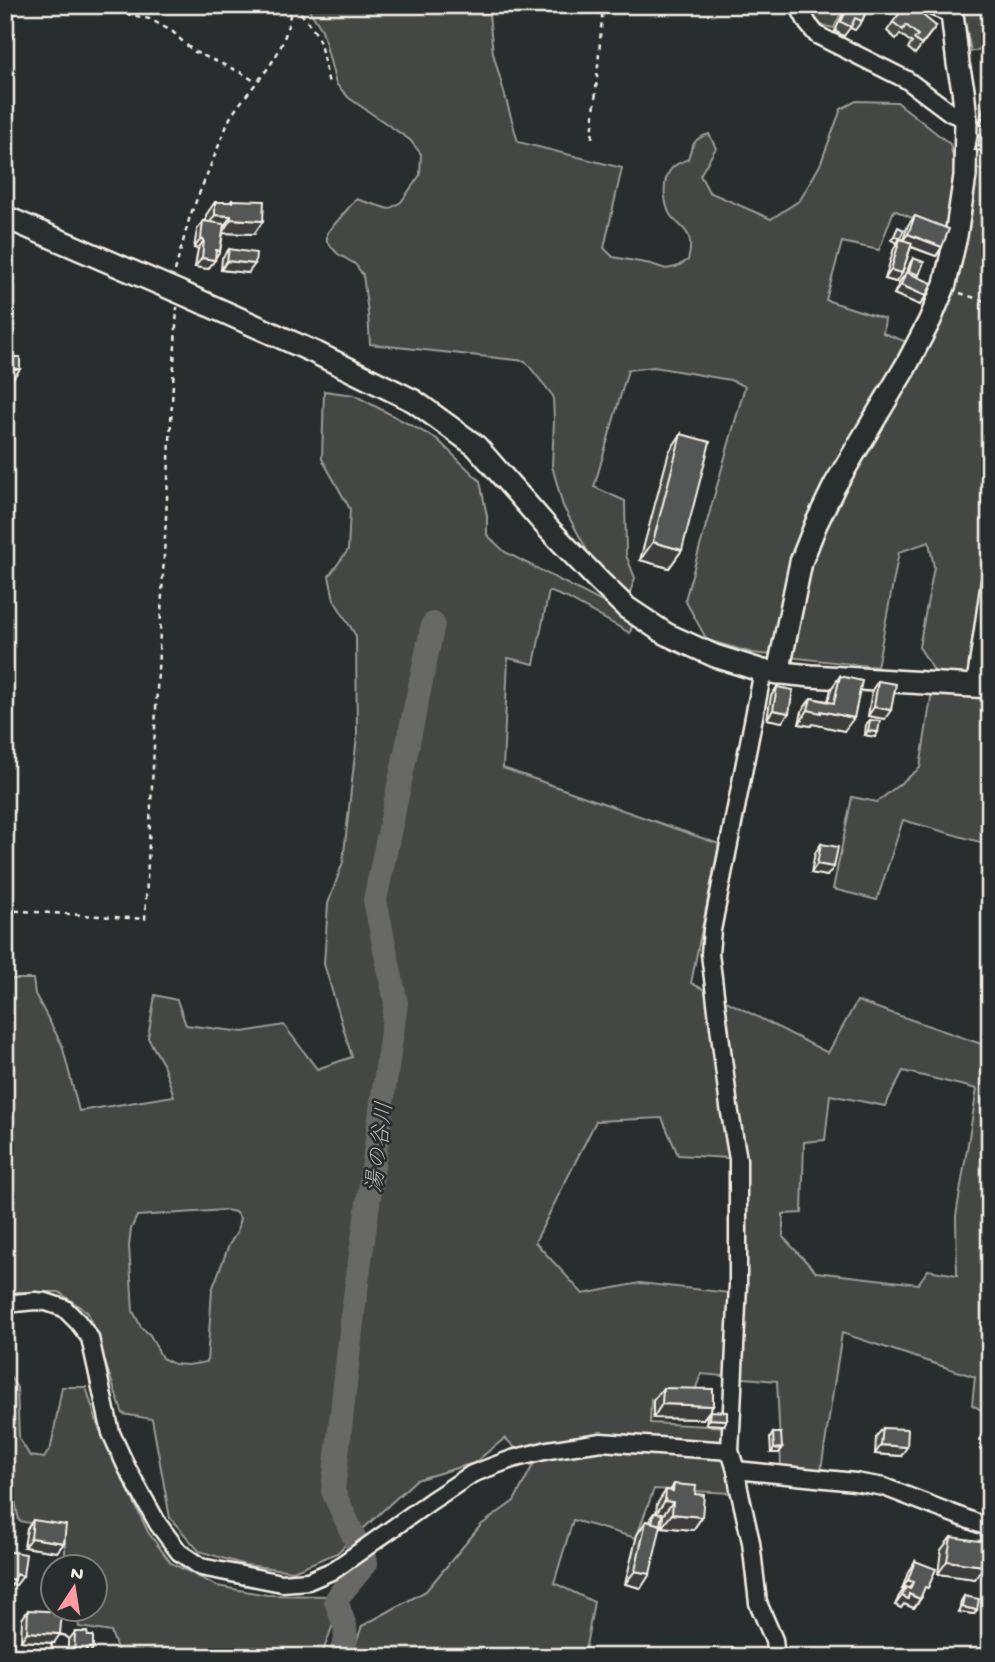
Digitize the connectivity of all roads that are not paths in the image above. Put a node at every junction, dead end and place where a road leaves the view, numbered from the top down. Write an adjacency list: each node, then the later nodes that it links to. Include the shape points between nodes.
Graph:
1 (797, 5): 4 (street, via 817,35 907,80)
2 (928, 5): 3 (street)
3 (951, 10): 4 (street)
4 (966, 119): 7 (street, via 965,176 945,284 906,366 816,524)
5 (5, 217): 7 (street, via 174,289 414,401 476,446 547,527 628,608 666,634 715,656)
6 (990, 581): 8 (street)
7 (771, 672): 8 (street); 10 (street, via 709,954 738,1159)
8 (982, 686)
9 (5, 1304): 10 (street, via 36,1301 64,1308 90,1338 111,1433 121,1456 158,1524 179,1552 201,1567 282,1583 308,1581 334,1570 472,1474 548,1450 601,1442)
10 (730, 1451): 11 (street)
11 (736, 1470): 12 (street, via 884,1487); 13 (street, via 758,1603)
12 (990, 1528)
13 (776, 1657)

